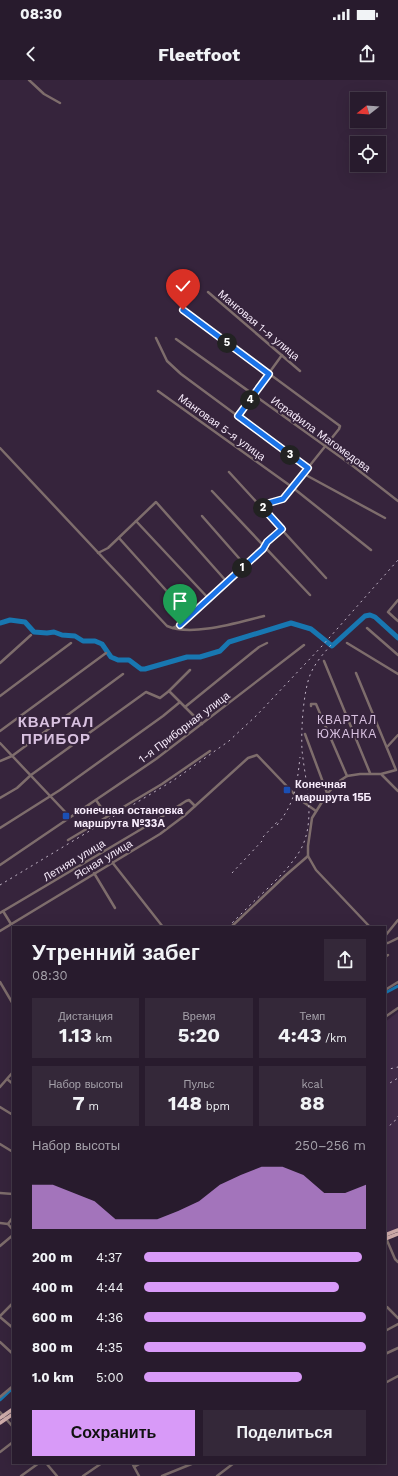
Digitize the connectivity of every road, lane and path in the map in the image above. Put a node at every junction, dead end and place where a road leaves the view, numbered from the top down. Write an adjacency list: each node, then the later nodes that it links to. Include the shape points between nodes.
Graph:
1 (29, 80): 2 (street, via 44,94)
2 (60, 103)
3 (208, 292): 7 (street, Манговая 1-я улица)
4 (183, 310): 9 (street)
5 (156, 338): 12 (street, via 167,361)
6 (176, 339): 11 (street, Исрафила Магомедова)
7 (282, 355): 8 (street, Манговая 1-я улица); 9 (street)
8 (300, 370)
9 (269, 374): 11 (street); 13 (street, via 340,426)
10 (158, 391): 18 (street, Манговая 5-я улица)
11 (253, 395): 12 (street); 13 (street, Исрафила Магомедова)
12 (238, 416): 15 (street)
13 (326, 447): 15 (street); 20 (street, Исрафила Магомедова)
14 (0, 448): 29 (street)
15 (308, 468): 17 (street)
16 (229, 472): 21 (street)
17 (304, 474): 18 (street); 23 (street)
18 (293, 487): 21 (street, via 283,499 269,503); 28 (street, Манговая 5-я улица)
19 (212, 491): 27 (street)
20 (398, 501)
21 (263, 508): 25 (street)
22 (202, 516): 30 (street)
23 (385, 518)
24 (136, 521): 26 (street); 32 (street, via 156,502); 34 (street)
25 (282, 529): 27 (street); 31 (street)
26 (119, 538): 29 (street); 37 (street)
27 (265, 547): 30 (street); 33 (street)
28 (371, 550)
29 (98, 553): 39 (street, via 167,626)
30 (245, 565): 32 (street)
31 (326, 578)
32 (227, 582): 34 (street)
33 (310, 595)
34 (209, 599): 37 (street)
35 (398, 600): 38 (street, via 388,612)
36 (264, 616): 39 (street, via 208,628)
37 (190, 617): 39 (street)
38 (398, 621)
39 (173, 628)
40 (367, 628): 47 (street)
41 (31, 635): 49 (street)
42 (71, 643): 55 (street)
43 (267, 643): 58 (street)
44 (347, 643): 53 (street)
45 (304, 645): 59 (street, 1-я Приборная улица)
46 (106, 653): 60 (street)
47 (398, 655)
48 (324, 661): 68 (street)
49 (0, 663)
50 (190, 670): 54 (street)
51 (356, 673): 64 (street)
52 (123, 674): 66 (street)
53 (398, 674)
54 (169, 691): 56 (street); 70 (street, via 160,698 146,692)
55 (0, 696)
56 (180, 702): 58 (street); 74 (street)
57 (311, 706): 71 (street, via 316,704)
58 (185, 707): 59 (street)
59 (202, 724): 76 (street, 1-я Приборная улица)
60 (0, 731)
61 (305, 734): 73 (street)
62 (398, 735): 64 (street)
63 (0, 743): 66 (street)
64 (387, 747): 69 (street, via 396,770)
65 (210, 751): 79 (street, via 162,784)
66 (12, 756): 67 (street); 70 (street)
67 (0, 761)
68 (370, 773): 69 (street); 71 (street)
69 (381, 774): 72 (street)
70 (31, 775): 74 (street); 75 (street, via 17,788)
71 (347, 776): 73 (street)
72 (398, 791)
73 (327, 794): 78 (street)
74 (50, 796): 80 (street); 81 (street)
75 (0, 798)
76 (96, 800): 79 (street); 80 (street, 1-я Приборная улица)
77 (195, 806): 78 (street, Ясная улица, via 248,758 256,755 299,799); 84 (street, Ясная улица, via 160,834); 88 (street, Летняя улица, via 191,801 186,801)
78 (316, 811): 83 (street, via 312,818)
79 (107, 816): 82 (street)
80 (70, 817): 85 (street, 1-я Приборная улица)
81 (0, 828)
82 (68, 840)
83 (308, 856): 93 (street); 94 (street, via 316,870)
84 (112, 862): 86 (street, Ясная улица); 92 (street)
85 (0, 865)
86 (94, 873): 87 (street); 91 (street, Ясная улица)
87 (115, 908)
88 (3, 911): 89 (street, Летняя улица); 91 (street)
89 (0, 913)
90 (398, 920): 96 (street)
91 (11, 924): 95 (street, Ясная улица)
92 (162, 926)
93 (232, 926)
94 (369, 926)
95 (0, 931)
96 (386, 935)
97 (398, 938): 98 (street)
98 (386, 943)
99 (0, 982): 101 (street)
100 (398, 982): 102 (street)
101 (1, 986): 103 (street)
102 (386, 989)
103 (12, 1002)
104 (398, 1008): 105 (street)
105 (386, 1016)
106 (12, 1073): 107 (street)
107 (6, 1079): 108 (street); 109 (street)
108 (12, 1083)
109 (0, 1086)
110 (0, 1107): 111 (street)
111 (12, 1114)
112 (0, 1144): 113 (street)
113 (12, 1151)
114 (0, 1193): 115 (street)
115 (12, 1194)
116 (12, 1218): 118 (street)
117 (0, 1224): 118 (street)
118 (8, 1224): 119 (street)
119 (12, 1229)
120 (398, 1230): 123 (main road)
121 (398, 1234): 124 (main road)
122 (12, 1236): 126 (street)
123 (386, 1236)
124 (386, 1237)
125 (386, 1239): 127 (street)
126 (0, 1246)
127 (398, 1262)
128 (12, 1304): 130 (street)
129 (386, 1306): 131 (street)
130 (0, 1316): 133 (street)
131 (398, 1318)
132 (398, 1324): 134 (street)
133 (12, 1327)
134 (386, 1330)
135 (0, 1342): 137 (street)
136 (398, 1348): 138 (street)
137 (12, 1353)
138 (386, 1354)
139 (398, 1376): 140 (street)
140 (386, 1382)
141 (12, 1387): 142 (street)
142 (0, 1397)
143 (12, 1410): 145 (main road)
144 (0, 1412): 145 (street)
145 (3, 1418): 146 (main road); 147 (street)
146 (0, 1423)
147 (12, 1426)
148 (12, 1443): 149 (street)
149 (0, 1452)
150 (38, 1464): 157 (street)
151 (47, 1464): 158 (street)
152 (100, 1464): 159 (street)
153 (139, 1464): 156 (street)
154 (192, 1464): 161 (street)
155 (233, 1464): 162 (street)
156 (134, 1466): 160 (street)
157 (21, 1476)
158 (57, 1476)
159 (82, 1476)
160 (139, 1476)
161 (162, 1476)
162 (217, 1476)

